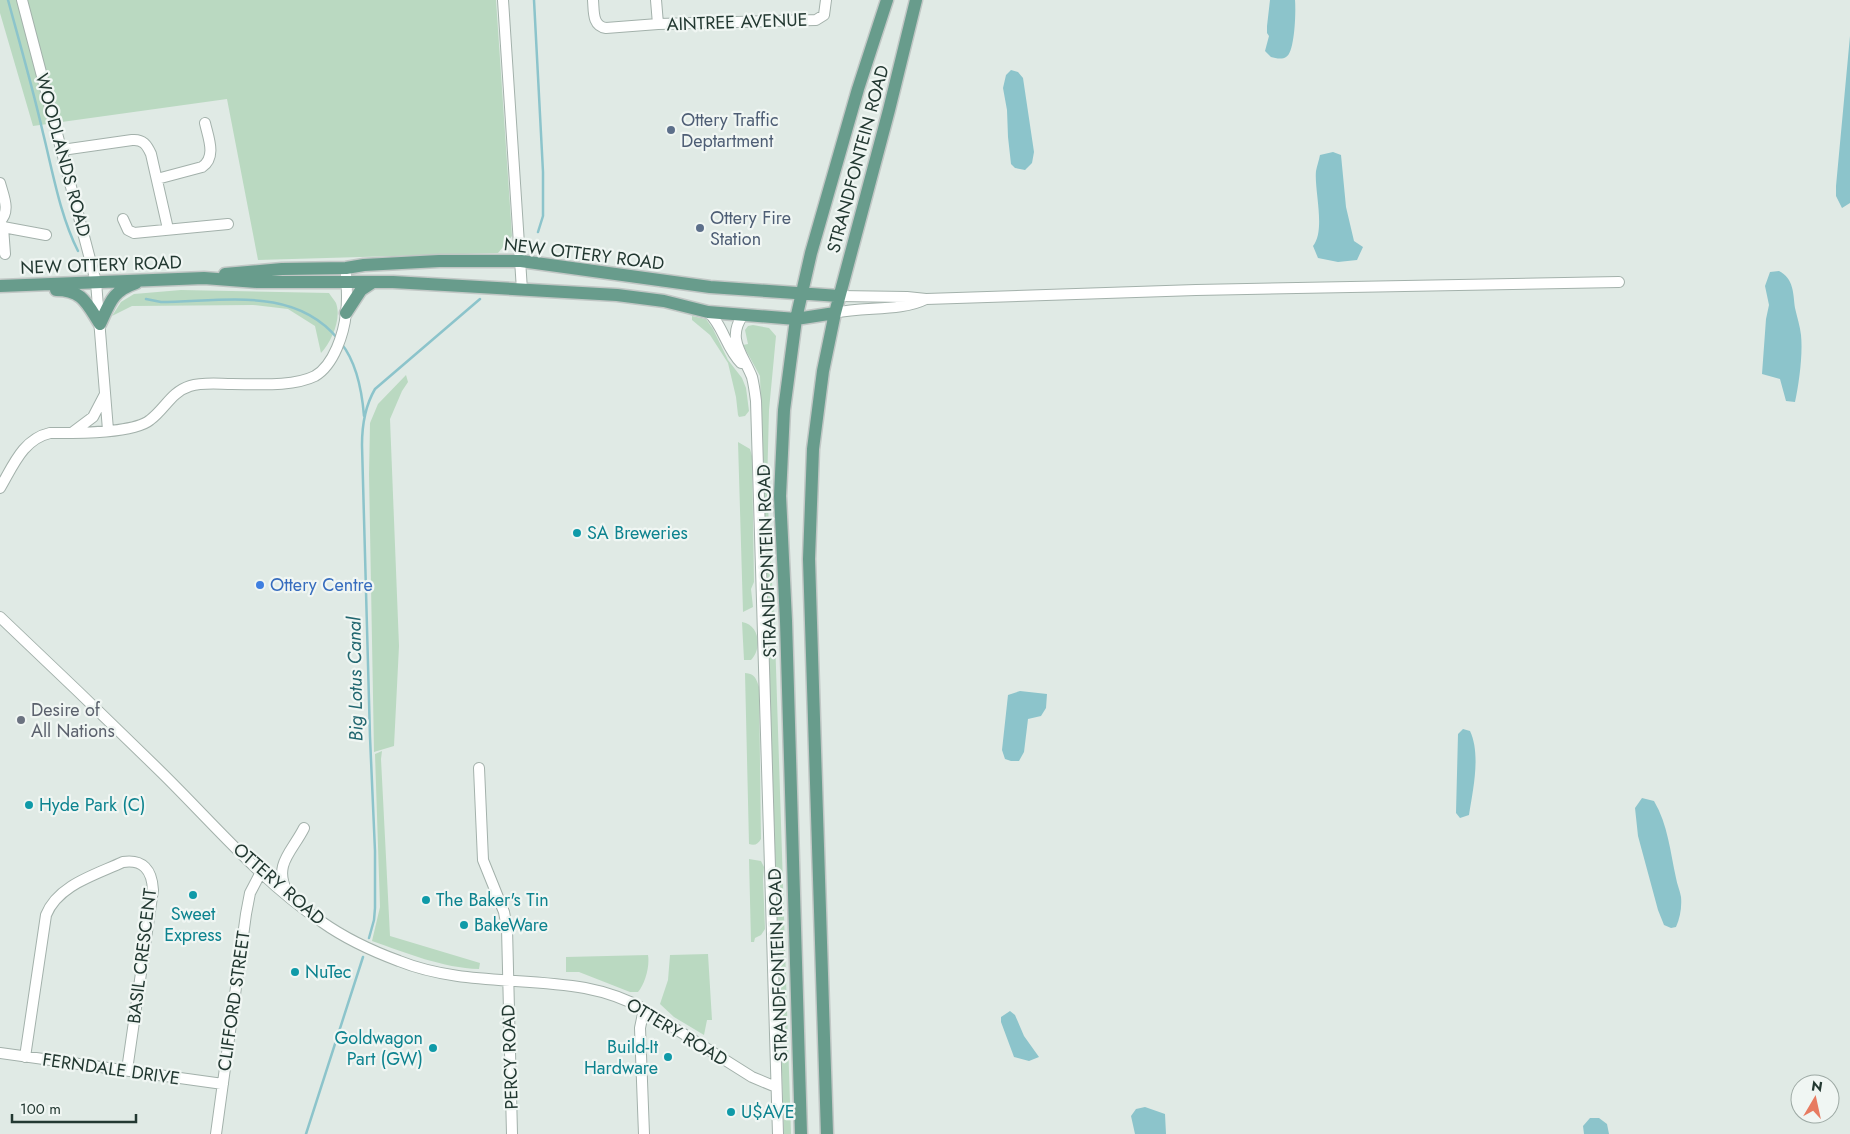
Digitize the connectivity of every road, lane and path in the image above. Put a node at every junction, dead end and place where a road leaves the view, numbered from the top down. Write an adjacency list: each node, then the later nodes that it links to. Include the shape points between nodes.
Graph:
1 (22, 0): 10 (street, WOODLANDS ROAD)
2 (503, 0): 19 (street)
3 (593, 0): 8 (street, via 596,21 601,27)
4 (656, 0): 8 (street, AINTREE AVENUE)
5 (826, 0): 8 (street, AINTREE AVENUE, via 824,15 816,20)
6 (887, 0): 30 (main road, STRANDFONTEIN ROAD, via 858,89)
7 (916, 0): 31 (main road, STRANDFONTEIN ROAD)
8 (658, 24)
9 (205, 123): 11 (street, via 211,152 208,162 202,167)
10 (62, 150): 11 (street, via 141,141 148,149); 23 (street, WOODLANDS ROAD)
11 (157, 179): 16 (street)
12 (0, 183): 14 (street, via 6,208)
13 (124, 219): 16 (street, via 128,230 134,233)
14 (1, 224): 17 (street); 18 (street)
15 (228, 224): 16 (street)
16 (168, 229)
17 (46, 235)
18 (5, 254)
19 (520, 261): 20 (main road, NEW OTTERY ROAD, via 438,261); 29 (street); 30 (main road, NEW OTTERY ROAD, via 710,287)
20 (346, 268): 21 (main road, NEW OTTERY ROAD, via 282,269); 24 (street)
21 (204, 278): 22 (main road, NEW OTTERY ROAD); 24 (main road, NEW OTTERY ROAD, via 256,282)
22 (146, 280): 23 (main road, NEW OTTERY ROAD); 38 (main road, via 118,292)
23 (96, 282): 27 (main road, NEW OTTERY ROAD); 38 (street, WOODLANDS ROAD)
24 (346, 282): 25 (main road, NEW OTTERY ROAD); 35 (street)
25 (373, 282): 29 (main road, NEW OTTERY ROAD); 35 (main road, via 361,290)
26 (1619, 282): 32 (street, via 1180,290)
27 (15, 285): 28 (main road, NEW OTTERY ROAD); 38 (main road, via 76,293)
28 (0, 286)
29 (522, 290): 33 (main road, NEW OTTERY ROAD, via 643,298)
30 (802, 294): 31 (main road, NEW OTTERY ROAD); 37 (main road, STRANDFONTEIN ROAD)
31 (839, 296): 32 (street); 34 (main road, STRANDFONTEIN ROAD)
32 (926, 299): 34 (street, via 914,305)
33 (708, 312): 36 (main road, NEW OTTERY ROAD); 39 (street, STRANDFONTEIN ROAD, via 734,356)
34 (835, 312): 37 (main road, NEW OTTERY ROAD); 61 (main road, STRANDFONTEIN ROAD, via 816,417 810,521)
35 (346, 313): 41 (street, via 336,348 328,363 315,376 291,383 188,386 173,395 144,424)
36 (743, 315): 37 (main road, NEW OTTERY ROAD); 39 (street, STRANDFONTEIN ROAD, via 735,336)
37 (796, 319): 60 (main road, STRANDFONTEIN ROAD, via 784,410 780,496)
38 (100, 324): 40 (street, WOODLANDS ROAD)
39 (746, 366): 55 (street, STRANDFONTEIN ROAD, via 753,380 756,401)
40 (105, 394): 41 (street, WOODLANDS ROAD); 42 (street, via 93,417)
41 (108, 430): 42 (street)
42 (70, 434): 43 (street, via 35,438 20,454)
43 (0, 488)
44 (0, 617): 47 (street, OTTERY ROAD)
45 (479, 768): 49 (street, PERCY ROAD, via 483,860 506,919)
46 (304, 828): 48 (street, via 282,867 282,880)
47 (261, 872): 48 (street, OTTERY ROAD); 54 (street, CLIFFORD STREET, via 247,907)
48 (290, 898): 49 (street, OTTERY ROAD, via 324,924 362,946 401,962 460,977)
49 (508, 981): 50 (street, OTTERY ROAD, via 585,988 627,1000); 57 (street, PERCY ROAD)
50 (644, 1009): 55 (street, OTTERY ROAD, via 752,1077); 58 (street, via 640,1028)
51 (0, 1053): 52 (street, FERNDALE DRIVE)
52 (25, 1057): 53 (street, FERNDALE DRIVE); 53 (street, BASIL CRESCENT, via 50,906 67,889 131,861 145,867 153,890)
53 (127, 1070): 54 (street, FERNDALE DRIVE)
54 (223, 1084): 56 (street, CLIFFORD STREET)
55 (776, 1087): 59 (street)
56 (216, 1134)
57 (512, 1134)
58 (644, 1134)
59 (778, 1134)
60 (801, 1134)
61 (827, 1134)

